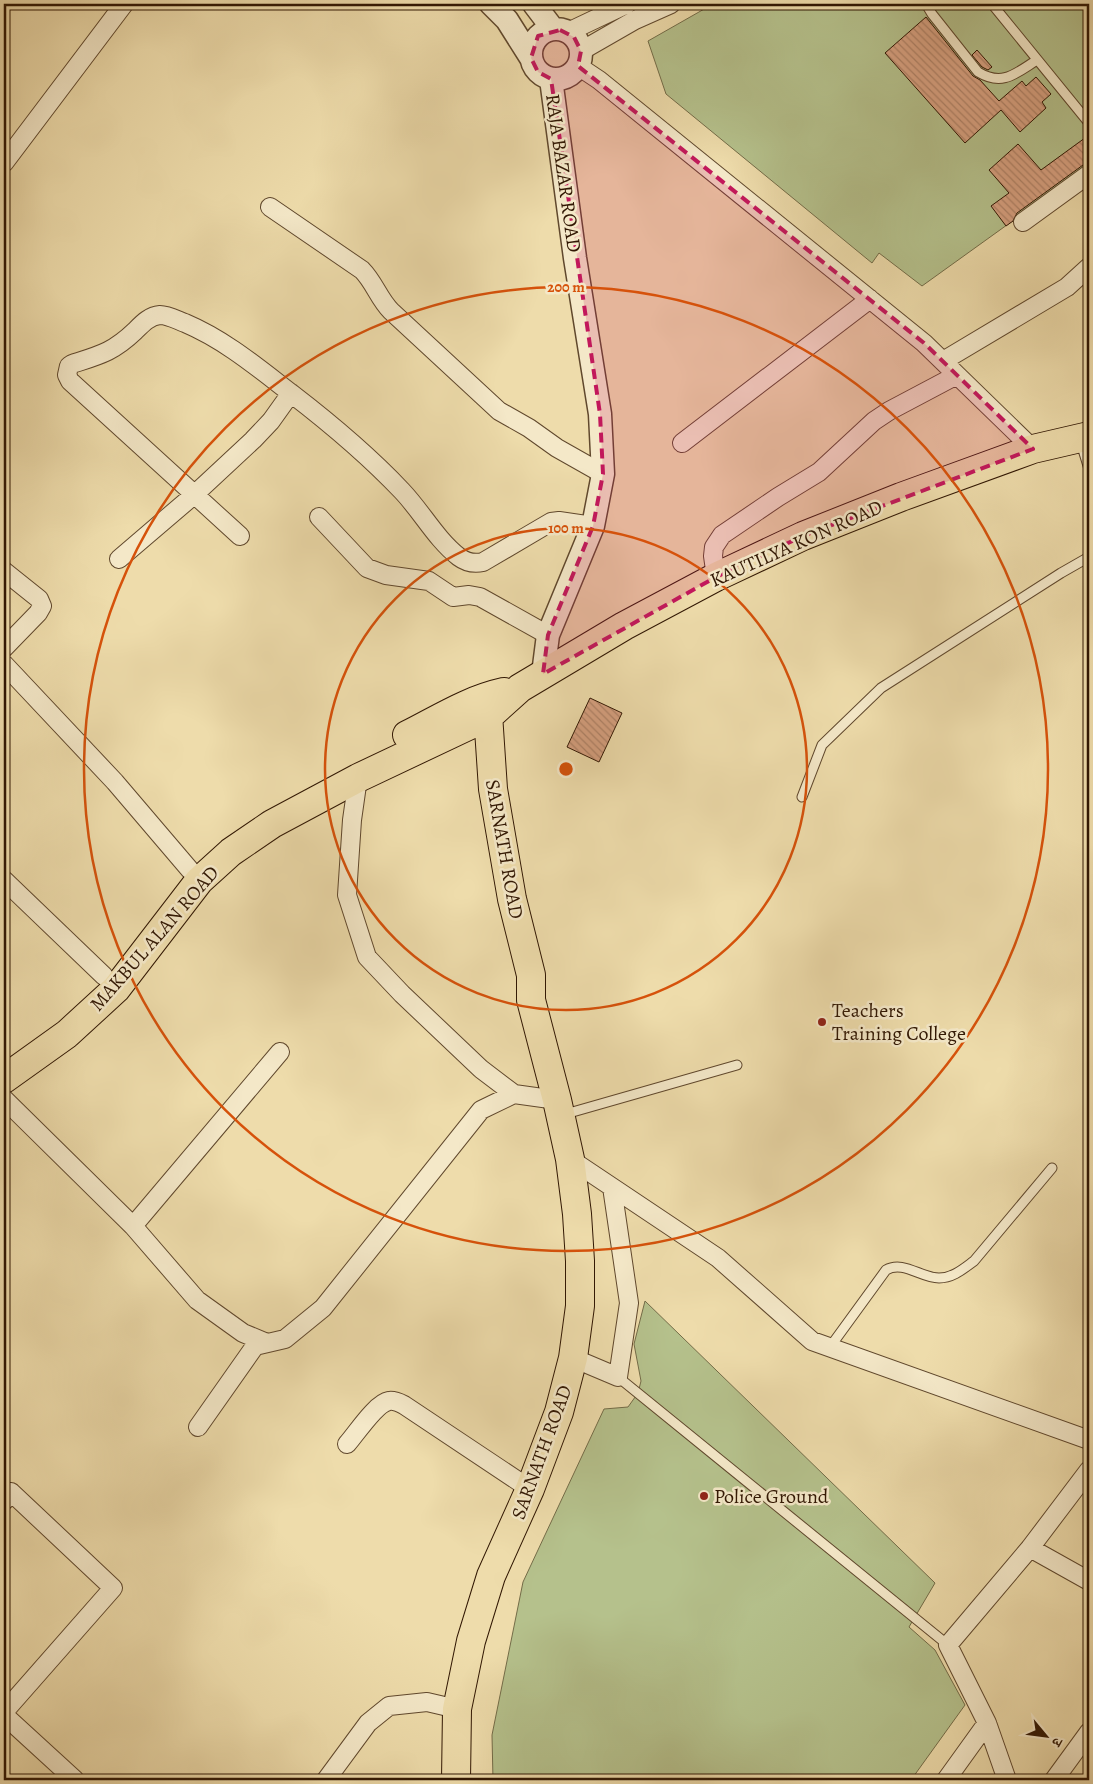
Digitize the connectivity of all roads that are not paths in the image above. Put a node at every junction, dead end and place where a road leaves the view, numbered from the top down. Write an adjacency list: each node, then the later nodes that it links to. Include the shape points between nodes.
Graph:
1 (124, 4): 14 (street)
2 (491, 4): 9 (street, via 507,20)
3 (534, 4): 8 (street)
4 (627, 4): 8 (street)
5 (671, 4): 10 (street, via 635,20)
6 (926, 4): 11 (lane, via 978,72 988,78 1006,78)
7 (992, 4): 11 (lane)
8 (560, 31): 9 (street, via 538,36); 10 (street, via 578,44)
9 (531, 58): 12 (street, via 538,72)
10 (579, 59): 12 (street, via 567,77); 19 (street, via 599,80)
11 (1037, 60): 13 (lane)
12 (551, 79): 27 (street, RAJA BAZAR ROAD, via 600,414)
13 (1089, 123)
14 (4, 163)
15 (1089, 174): 17 (street)
16 (270, 207): 27 (street, via 362,270 384,304 499,411)
17 (1023, 222)
18 (1089, 267): 20 (street, via 1067,286)
19 (870, 299): 20 (street); 24 (street)
20 (943, 361): 21 (street)
21 (957, 375): 25 (street); 35 (street, via 874,421 819,472 722,535 714,547)
22 (291, 393): 28 (street, via 259,434); 28 (street, via 227,345 203,331 162,315 147,320 114,349 69,366 67,375 70,381); 30 (street, via 377,465 450,550 467,562 483,562 551,522)
23 (1084, 438): 25 (highway, KAUTILYA KON ROAD); 26 (lane)
24 (682, 443)
25 (1033, 449): 35 (highway, KAUTILYA KON ROAD, via 901,497)
26 (1089, 469)
27 (603, 474): 30 (street, RAJA BAZAR ROAD)
28 (195, 494): 31 (street); 33 (street)
29 (318, 517): 36 (street, via 373,571 429,581 453,596 469,594 480,597)
30 (593, 526): 36 (street, RAJA BAZAR ROAD)
31 (240, 536)
32 (1089, 557): 42 (lane, via 881,688 822,745)
33 (119, 559)
34 (4, 572): 37 (street, via 39,599 42,606)
35 (716, 577): 39 (highway, KAUTILYA KON ROAD)
36 (548, 635): 39 (street, RAJA BAZAR ROAD)
37 (4, 648)
38 (4, 664): 43 (street, via 115,782)
39 (543, 674): 40 (highway, KAUTILYA KON ROAD)
40 (479, 710): 41 (highway, MAKBUL ALAN ROAD); 43 (highway, MAKBUL ALAN ROAD, via 262,811 225,837); 52 (highway, SARNATH ROAD, via 512,898 531,975 531,1000)
41 (358, 778): 49 (highway, MAKBUL ALAN ROAD, via 272,824 231,852 199,881 116,989 67,1034); 50 (street, via 347,894 367,957 482,1069)
42 (802, 797)
43 (190, 870): 45 (highway, MAKBUL ALAN ROAD)
44 (4, 880): 45 (street)
45 (104, 976): 47 (highway, MAKBUL ALAN ROAD, via 61,1017)
46 (280, 1052): 56 (street)
47 (4, 1060)
48 (737, 1065): 52 (lane)
49 (4, 1079)
50 (514, 1094): 52 (street); 57 (street, via 480,1110 323,1308 285,1339)
51 (4, 1099): 56 (street)
52 (559, 1107): 53 (highway, SARNATH ROAD)
53 (570, 1159): 55 (street); 59 (highway, SARNATH ROAD, via 580,1261 580,1306)
54 (1052, 1168): 58 (lane, via 974,1261 954,1274 938,1278 903,1268 886,1270)
55 (612, 1187): 58 (street, via 718,1258 812,1341); 60 (street, via 629,1303)
56 (133, 1226): 57 (street, via 198,1300 243,1333)
57 (267, 1343): 61 (street, via 255,1346)
58 (830, 1347): 62 (street)
59 (573, 1358): 60 (street); 65 (highway, SARNATH ROAD, via 559,1412)
60 (618, 1377): 69 (lane)
61 (198, 1427)
62 (1089, 1440)
63 (347, 1444): 65 (street, via 380,1404 396,1401)
64 (1087, 1477): 67 (street)
65 (530, 1489): 70 (highway, SARNATH ROAD, via 491,1576 470,1641)
66 (6, 1493): 71 (street, via 113,1588)
67 (1030, 1548): 68 (street); 69 (street)
68 (1089, 1581)
69 (948, 1645): 72 (street)
70 (457, 1709): 75 (street, via 427,1702 389,1706 368,1723); 76 (highway, SARNATH ROAD)
71 (4, 1713): 74 (street)
72 (987, 1723): 77 (street); 78 (street)
73 (1089, 1732): 79 (street)
74 (76, 1780)
75 (326, 1780)
76 (456, 1780)
77 (946, 1780)
78 (1007, 1780)
79 (1054, 1780)

